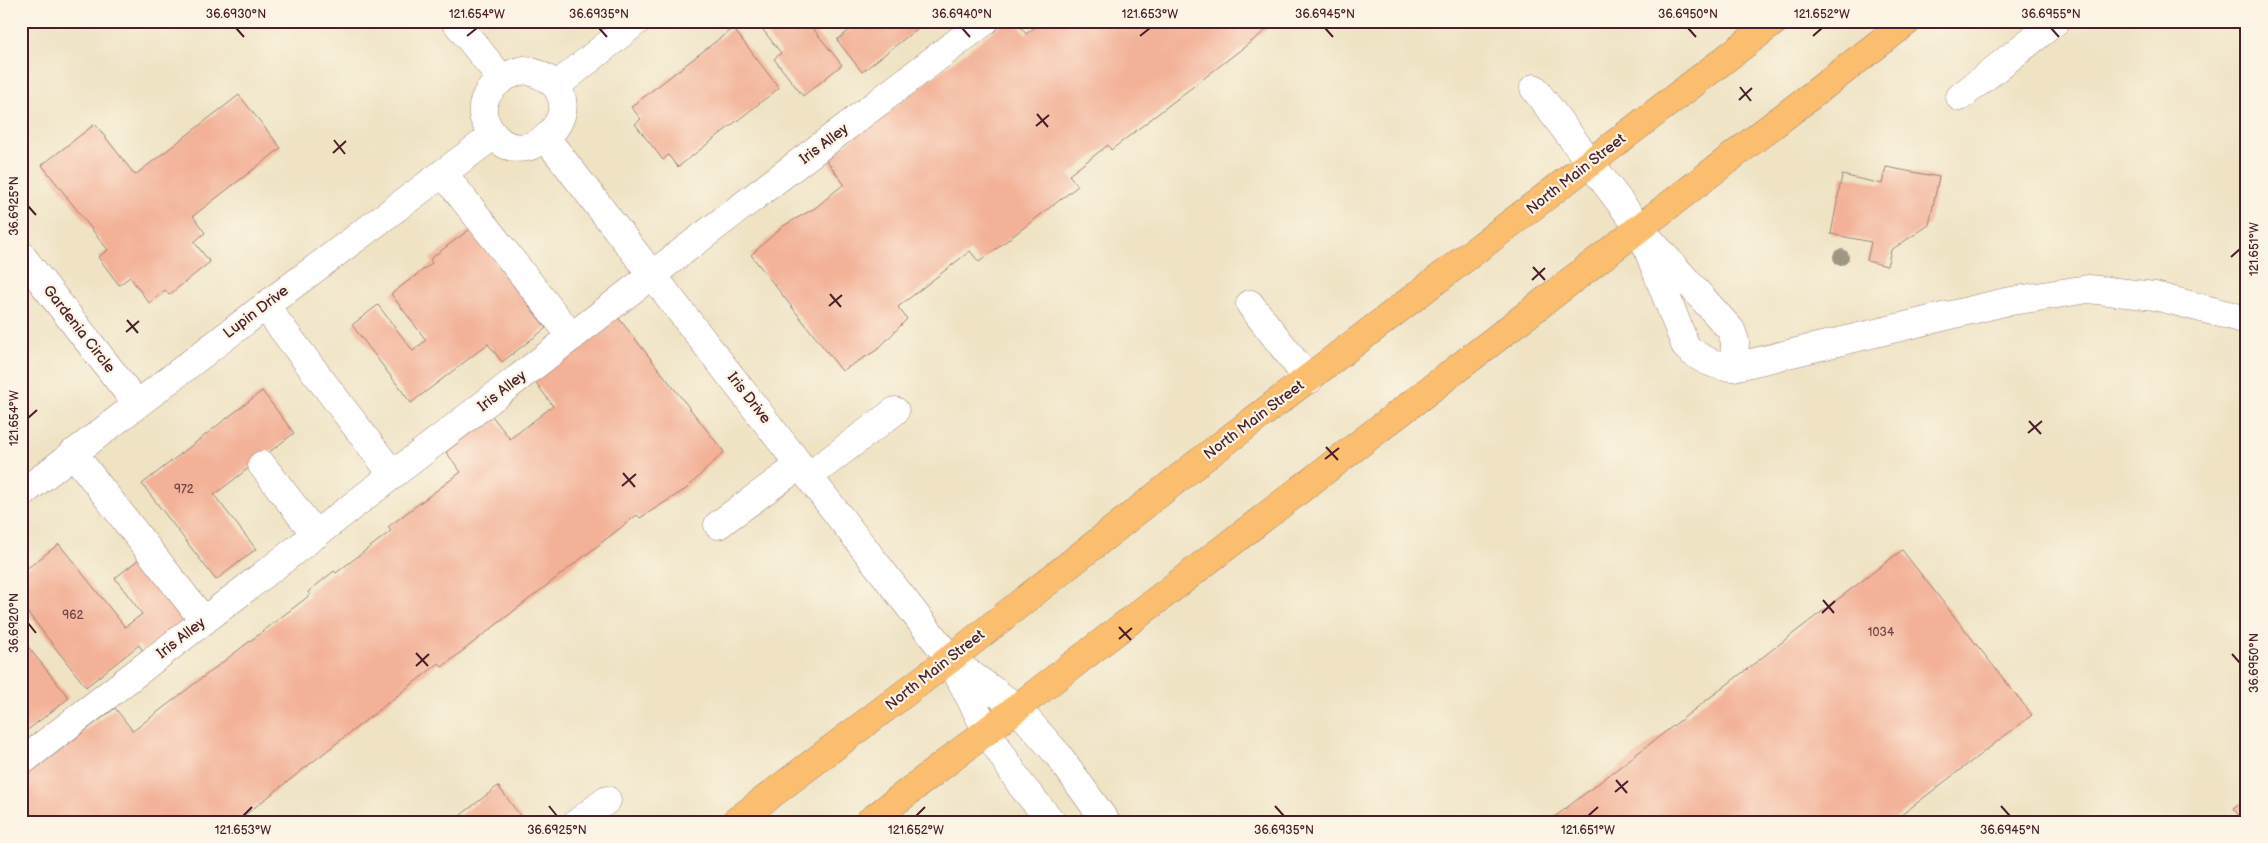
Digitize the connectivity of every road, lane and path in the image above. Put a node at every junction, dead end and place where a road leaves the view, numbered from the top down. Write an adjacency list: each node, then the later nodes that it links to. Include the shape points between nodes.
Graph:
1 (455, 21): 7 (street)
2 (637, 21): 8 (street)
3 (985, 21): 17 (street, Iris Alley)
4 (1776, 21): 13 (main road, North Main Street)
5 (1908, 21): 15 (main road)
6 (2056, 21): 10 (street)
7 (501, 78): 8 (street, via 513,71 525,70 536,72); 11 (street, via 486,97 483,109 484,118)
8 (556, 86): 12 (street, via 563,114)
9 (1534, 88): 13 (street)
10 (1960, 97)
11 (494, 135): 12 (street, via 510,147 522,148); 14 (street, Lupin Drive)
12 (546, 138): 17 (street, Iris Drive)
13 (1592, 162): 15 (street); 23 (main road, North Main Street)
14 (443, 173): 19 (street, Lupin Drive); 21 (street)
15 (1640, 229): 22 (street, via 1731,330 1736,341); 22 (street, via 1686,347 1696,356 1721,367); 35 (main road)
16 (21, 255): 24 (street, Gardenia Circle)
17 (653, 274): 21 (street, Iris Alley); 28 (street, Iris Drive)
18 (1250, 304): 23 (street)
19 (264, 306): 24 (street, Lupin Drive); 29 (street)
20 (2247, 320): 22 (street, via 2155,296 2088,289 2005,302)
21 (572, 337): 29 (street, Iris Alley)
22 (1734, 367)
23 (1308, 380): 34 (main road, North Main Street)
24 (137, 404): 26 (street, Lupin Drive)
25 (894, 410): 28 (street)
26 (73, 454): 30 (street, Lupin Drive); 33 (street)
27 (262, 465): 32 (street)
28 (804, 470): 31 (street); 34 (street, Iris Drive)
29 (394, 475): 32 (street, Iris Alley)
30 (21, 494)
31 (718, 525)
32 (316, 535): 33 (street, Iris Alley)
33 (204, 620): 37 (street, Iris Alley)
34 (950, 659): 35 (street); 36 (street); 40 (main road, North Main Street)
35 (1016, 707): 36 (main road); 43 (street, via 1059,756)
36 (987, 731): 41 (main road); 42 (street, via 1021,785)
37 (21, 762)
38 (606, 800): 39 (street)
39 (578, 822)
40 (735, 822)
41 (869, 822)
42 (1052, 822)
43 (1106, 822)

